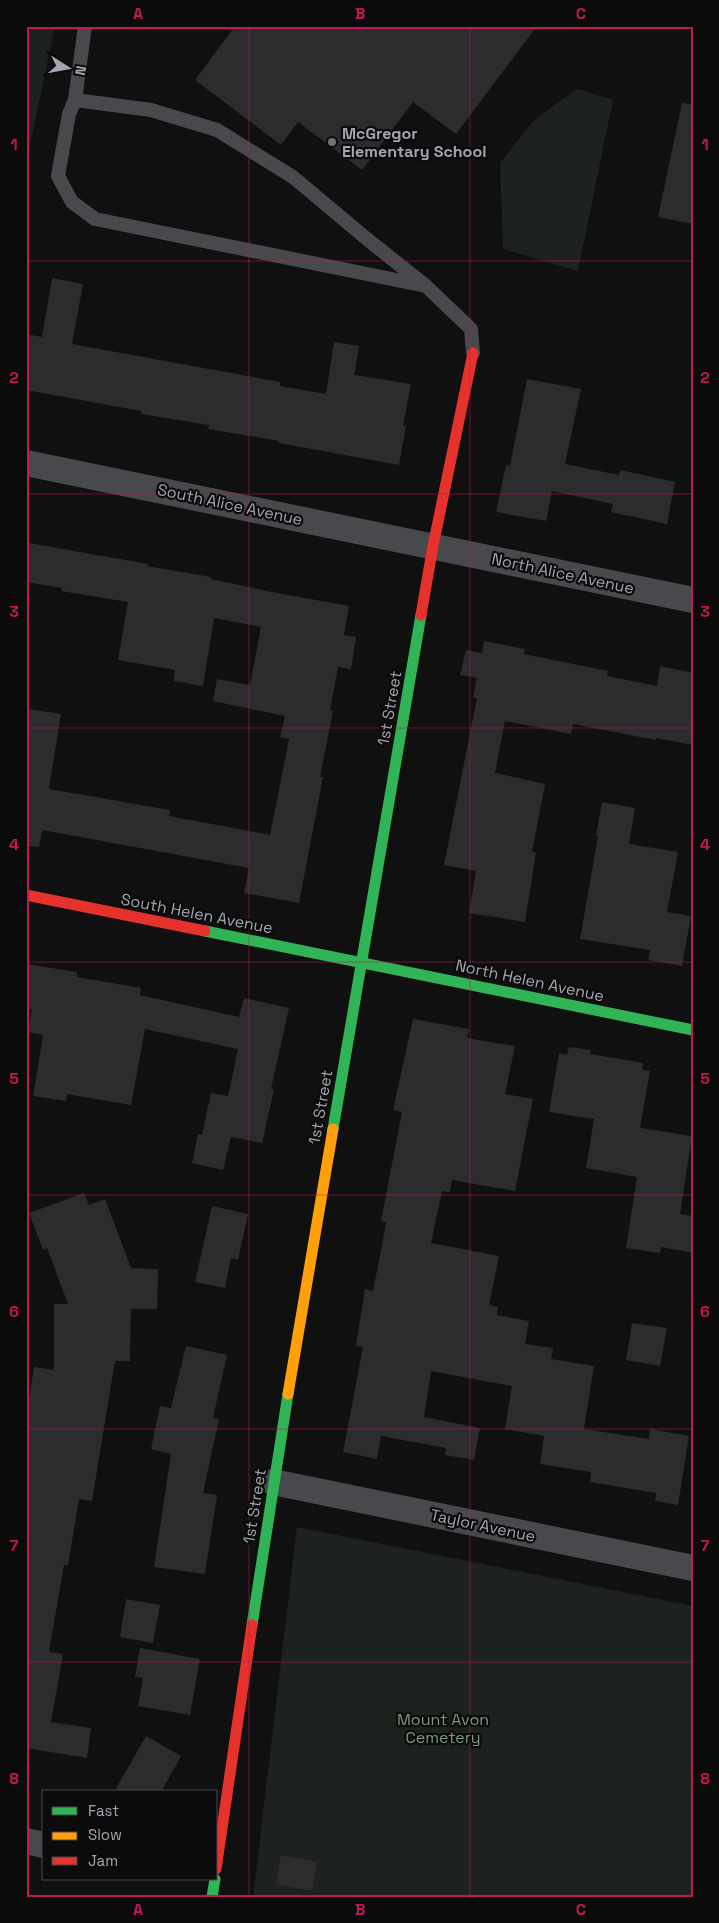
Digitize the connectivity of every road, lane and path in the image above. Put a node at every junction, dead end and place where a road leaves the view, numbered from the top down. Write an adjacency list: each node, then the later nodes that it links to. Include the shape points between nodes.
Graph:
1 (85, 26): 2 (lane)
2 (75, 100): 3 (lane, via 151,110 217,130 293,177); 3 (lane, via 69,114 58,176 72,202 96,219)
3 (426, 286): 4 (lane, via 471,329)
4 (473, 353): 6 (street, 1st Street)
5 (26, 462): 6 (street, South Alice Avenue)
6 (433, 546): 7 (street, North Alice Avenue); 9 (street, 1st Street)
7 (693, 600)
8 (26, 895): 9 (street, South Helen Avenue)
9 (361, 962): 10 (street, North Helen Avenue); 11 (street, 1st Street)
10 (693, 1030)
11 (274, 1482): 12 (street, Taylor Avenue); 13 (street, 1st Street)
12 (693, 1568)
13 (218, 1837)
14 (26, 1841): 15 (street)
15 (42, 1845)

